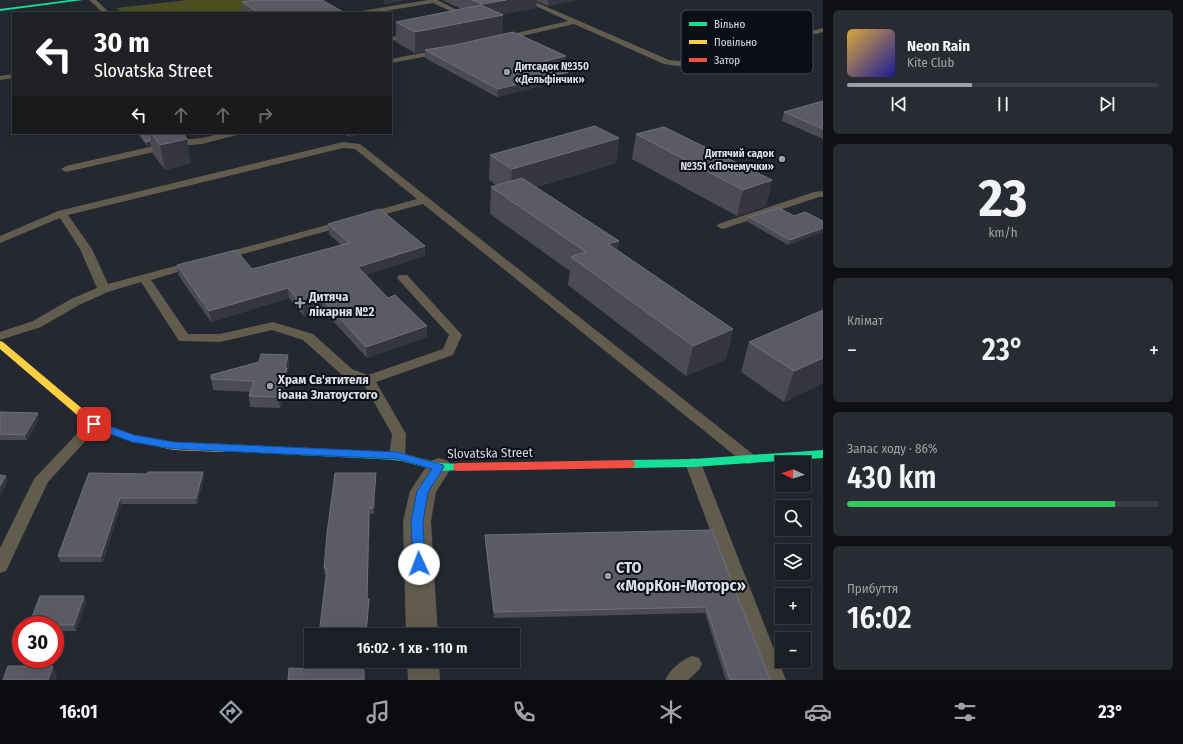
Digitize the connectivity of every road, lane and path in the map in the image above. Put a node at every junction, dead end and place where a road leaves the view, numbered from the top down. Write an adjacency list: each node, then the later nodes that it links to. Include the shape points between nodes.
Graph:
1 (81, 0): 5 (street)
2 (92, 0): 7 (lane)
3 (192, 0): 7 (path)
4 (526, 0): 9 (lane)
5 (65, 1): 6 (street)
6 (0, 10)
7 (106, 12)
8 (366, 12): 10 (lane, via 434,1 475,20)
9 (576, 21): 15 (lane); 18 (lane, via 667,62)
10 (460, 24)
11 (823, 30): 13 (lane)
12 (422, 33): 14 (lane)
13 (813, 33)
14 (392, 39)
15 (492, 41)
16 (454, 49): 17 (lane)
17 (392, 61)
18 (681, 64)
19 (12, 76): 20 (lane)
20 (0, 78)
21 (230, 134): 22 (lane, via 202,141 180,142)
22 (66, 169)
23 (823, 194): 26 (lane)
24 (423, 201): 25 (lane, via 357,146 343,145); 28 (lane); 37 (lane)
25 (62, 213): 27 (lane); 30 (lane, via 86,249)
26 (722, 226)
27 (0, 240)
28 (144, 278): 30 (lane); 33 (lane, via 184,338 220,338 273,326 308,336 347,372)
29 (403, 278): 33 (lane, via 456,335 448,352)
30 (104, 289): 31 (lane, via 37,324)
31 (0, 336)
32 (0, 344): 34 (street, Slovatska Street)
33 (368, 380): 36 (lane, via 399,434)
34 (94, 424): 36 (street, Slovatska Street, via 132,438 174,446); 40 (lane, via 42,479)
35 (823, 454): 37 (street, Slovatska Street)
36 (397, 456): 39 (street, Slovatska Street)
37 (749, 459): 38 (street, Slovatska Street)
38 (693, 463): 39 (street, Slovatska Street); 46 (lane)
39 (439, 467): 41 (street, via 423,491 417,521)
40 (0, 566)
41 (422, 628)
42 (692, 664): 45 (lane)
43 (423, 668): 44 (street)
44 (424, 680)
45 (674, 680)
46 (776, 680)

